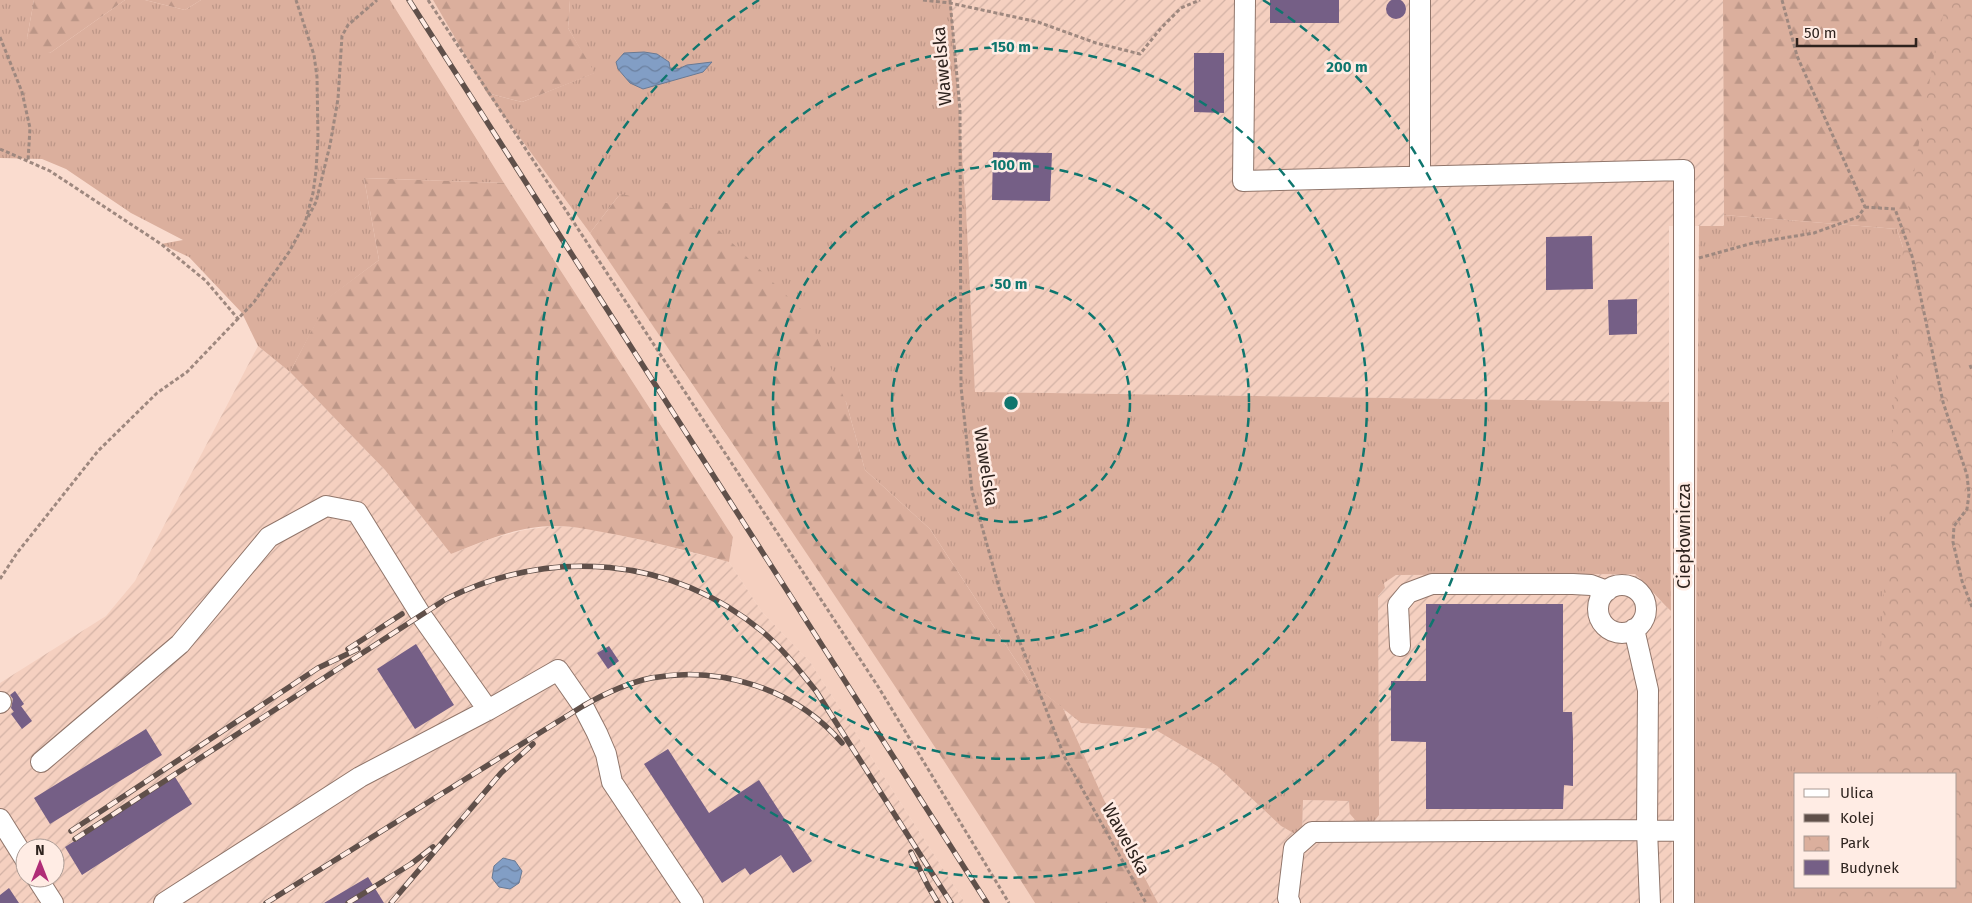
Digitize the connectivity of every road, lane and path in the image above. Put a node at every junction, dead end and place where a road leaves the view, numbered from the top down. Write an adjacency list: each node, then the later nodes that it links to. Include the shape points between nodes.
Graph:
1 (296, 0): 15 (path, via 314,55 317,77 316,171)
2 (377, 0): 15 (path, via 348,25 342,36 330,146 316,202)
3 (428, 0): 35 (path, via 879,688)
4 (923, 0): 9 (path)
5 (1200, 0): 9 (path, via 1181,8 1140,54 1096,44 1038,22)
6 (1245, 0): 13 (lane, via 1243,181)
7 (1420, 0): 13 (lane)
8 (1782, 0): 14 (path, via 1797,56)
9 (950, 1): 36 (path, Wawelska, via 960,110 961,388 972,490 1000,591 1065,758)
10 (0, 37): 12 (path, via 22,92 30,128)
11 (0, 149): 12 (path)
12 (28, 161): 17 (path, via 50,171 161,244 206,281)
13 (1420, 176): 16 (lane, Ciepłownicza, via 1684,170)
14 (1866, 207): 16 (path, via 1858,217 1814,233 1753,243); 22 (path, via 1894,209 1912,256 1943,402 1967,476 1967,509 1954,526 1954,542 1962,581)
15 (305, 223): 17 (path, via 289,252)
16 (1684, 262): 29 (lane, Ciepłownicza)
17 (239, 320): 20 (path, via 187,372 157,393 98,451)
18 (1970, 365): 19 (path)
19 (1972, 370)
20 (0, 579)
21 (1607, 591): 23 (lane, via 1599,604 1604,624 1618,632); 23 (lane, via 1627,585 1644,597 1644,618); 24 (lane, via 1592,585 1573,584 1432,584 1408,593 1398,605)
22 (1972, 607)
23 (1634, 630): 28 (lane, via 1648,690)
24 (1400, 646)
25 (488, 710): 26 (lane, via 421,615 356,512 326,506 269,537 180,644); 33 (lane, via 360,777); 34 (lane, via 558,670 597,732 612,782)
26 (41, 762)
27 (0, 819): 30 (lane)
28 (1647, 830): 29 (lane); 37 (lane, via 1312,832 1294,848); 38 (lane)
29 (1684, 831): 39 (lane, Ciepłownicza)
30 (15, 842)
31 (43, 888): 32 (lane)
32 (53, 903)
33 (164, 903)
34 (693, 903)
35 (1009, 903)
36 (1146, 903)
37 (1290, 903)
38 (1650, 903)
39 (1684, 903)

